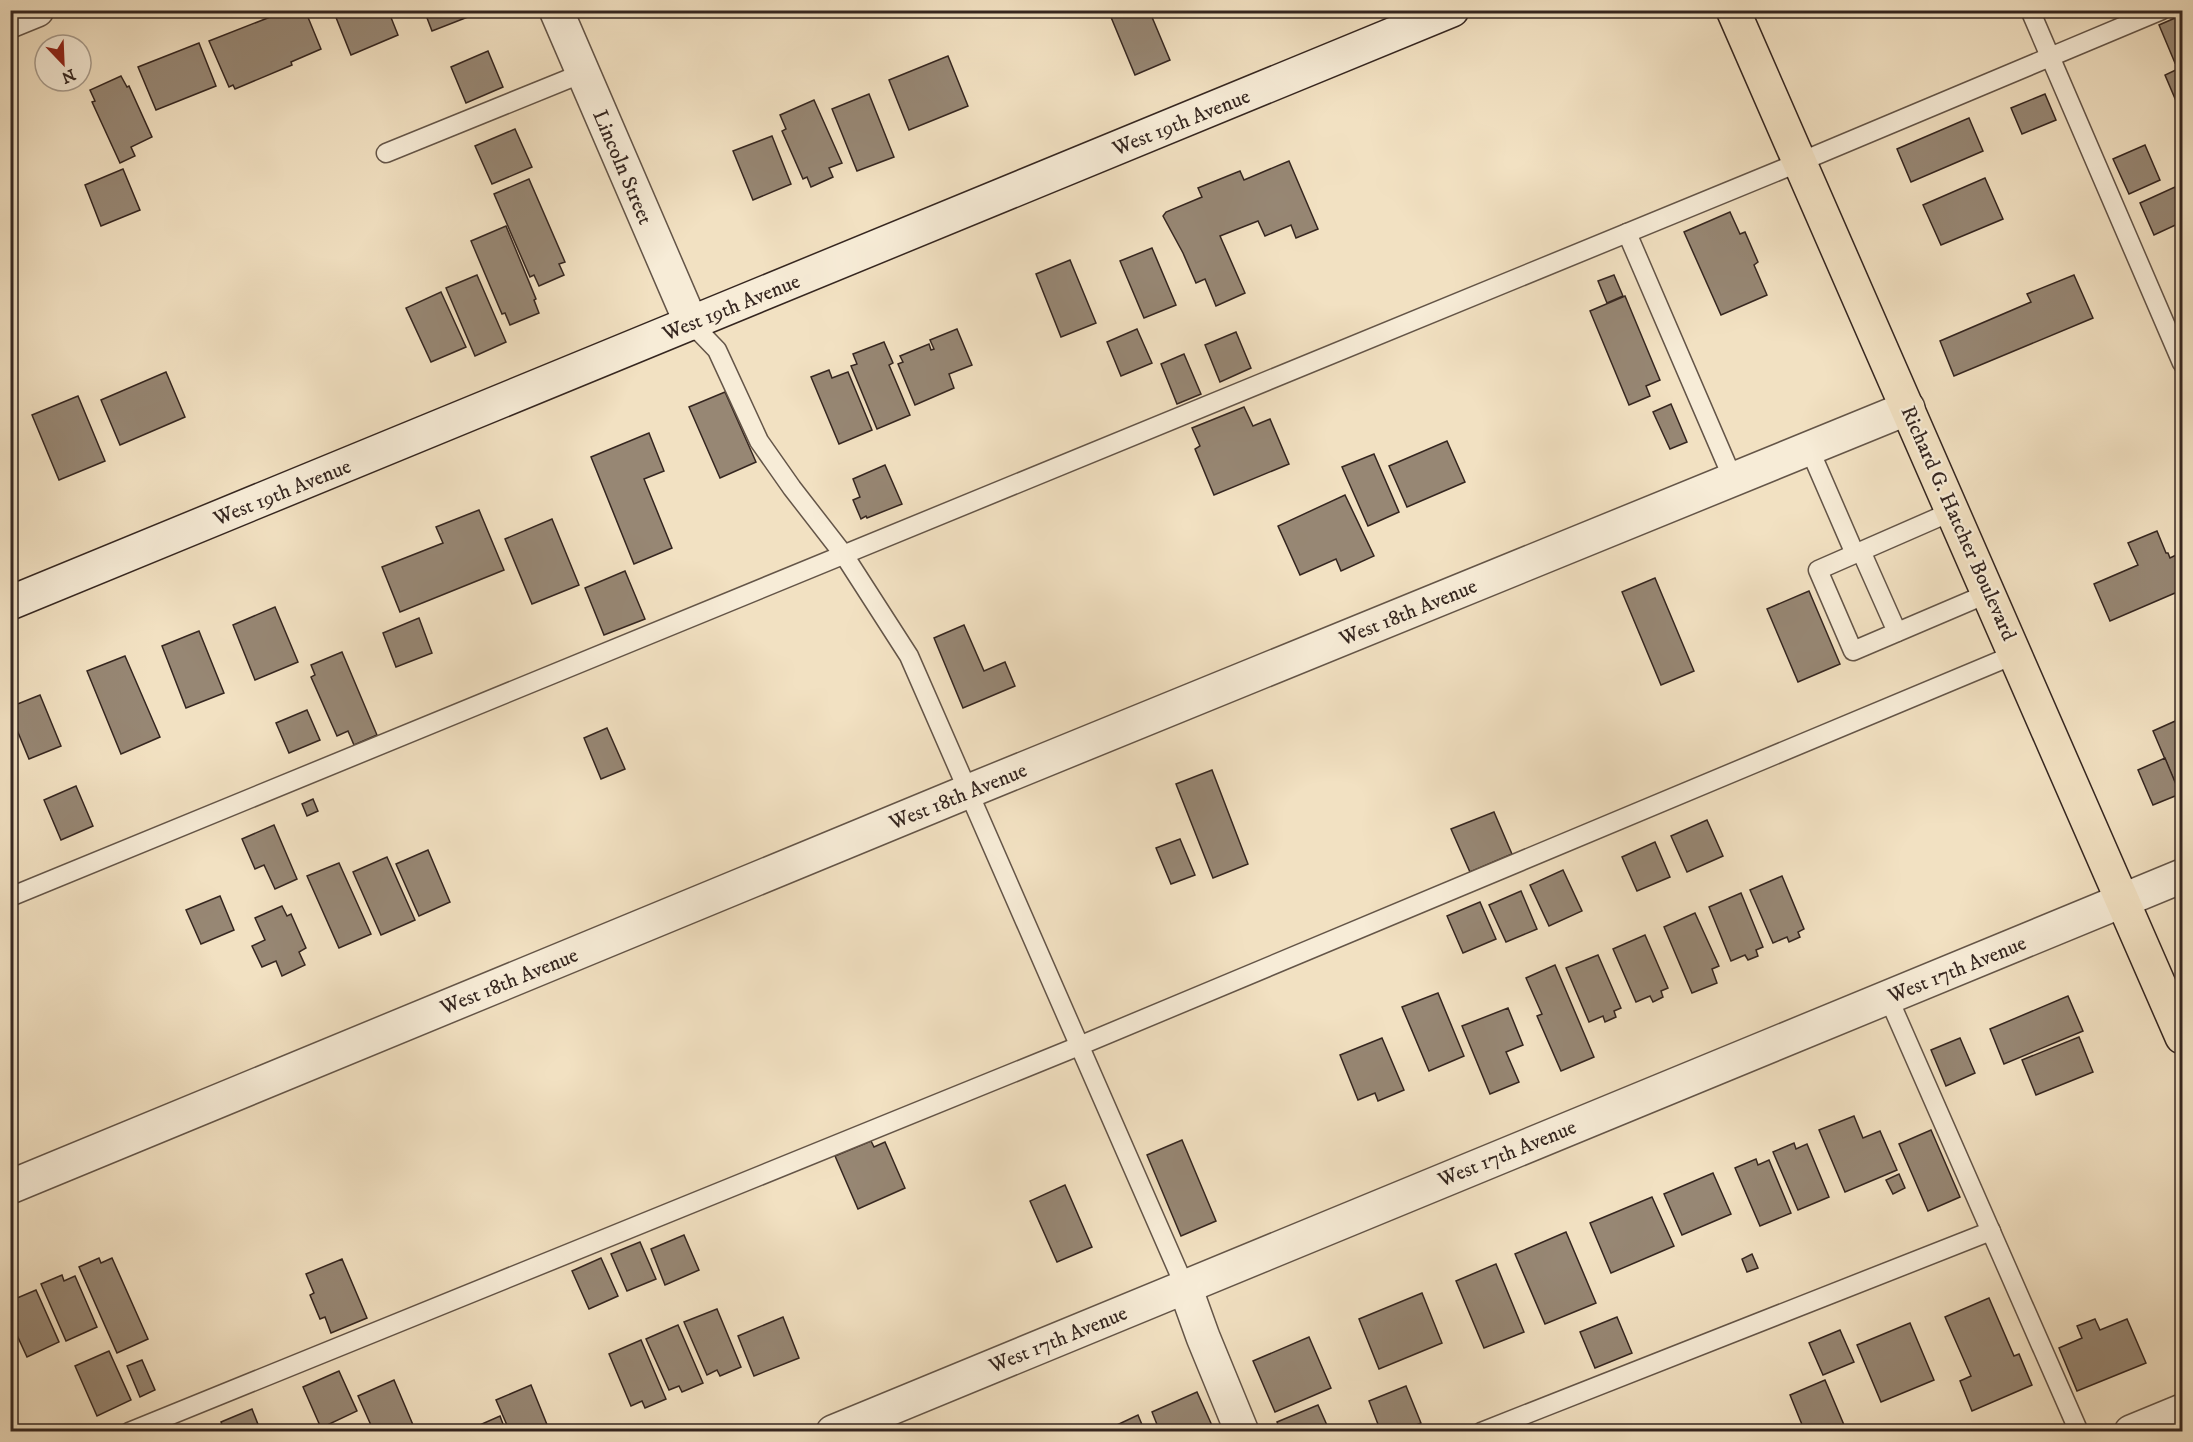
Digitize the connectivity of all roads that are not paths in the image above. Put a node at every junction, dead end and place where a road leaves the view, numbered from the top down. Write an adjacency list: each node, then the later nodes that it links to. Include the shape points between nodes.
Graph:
1 (37, 10): 7 (street)
2 (556, 10): 9 (street, Lincoln Street)
3 (1452, 10): 13 (street, West 19th Avenue)
4 (1733, 10): 11 (main road, Richard G. Hatcher Boulevard)
5 (2030, 10): 8 (lane)
6 (2162, 10): 8 (lane)
7 (10, 21)
8 (2050, 57): 11 (lane); 14 (lane)
9 (583, 73): 10 (lane); 13 (street, Lincoln Street)
10 (386, 153)
11 (1800, 162): 12 (lane); 15 (main road, Richard G. Hatcher Boulevard)
12 (1627, 233): 17 (lane); 20 (lane)
13 (691, 323): 20 (lane, via 717,350 759,441); 22 (street, West 19th Avenue)
14 (2182, 363)
15 (1908, 408): 16 (street, West 18th Avenue); 18 (main road, Richard G. Hatcher Boulevard)
16 (1809, 448): 17 (street, West 18th Avenue); 19 (lane)
17 (1733, 479): 25 (street, West 18th Avenue)
18 (1953, 511): 19 (lane); 21 (main road, Richard G. Hatcher Boulevard)
19 (1858, 553): 23 (lane); 23 (lane, via 1818,570 1853,651)
20 (844, 555): 25 (lane, via 909,656); 27 (lane)
21 (1989, 593): 23 (lane); 24 (main road, Richard G. Hatcher Boulevard)
22 (10, 603)
23 (1897, 632)
24 (2016, 654): 28 (main road, Richard G. Hatcher Boulevard); 31 (lane)
25 (969, 791): 31 (lane); 32 (street, West 18th Avenue)
26 (2182, 876): 28 (street, West 17th Avenue)
27 (10, 897)
28 (2123, 900): 29 (street, West 17th Avenue); 30 (main road, Richard G. Hatcher Boulevard)
29 (1888, 997): 33 (lane); 34 (street, West 17th Avenue)
30 (2182, 1037)
31 (1079, 1046): 34 (lane); 36 (lane)
32 (10, 1187)
33 (1991, 1231): 39 (lane); 40 (lane)
34 (1185, 1287): 37 (street, West 17th Avenue); 38 (street)
35 (2182, 1411): 41 (street)
36 (129, 1431)
37 (832, 1431)
38 (1242, 1431)
39 (1481, 1431)
40 (2079, 1431)
41 (2131, 1431)

